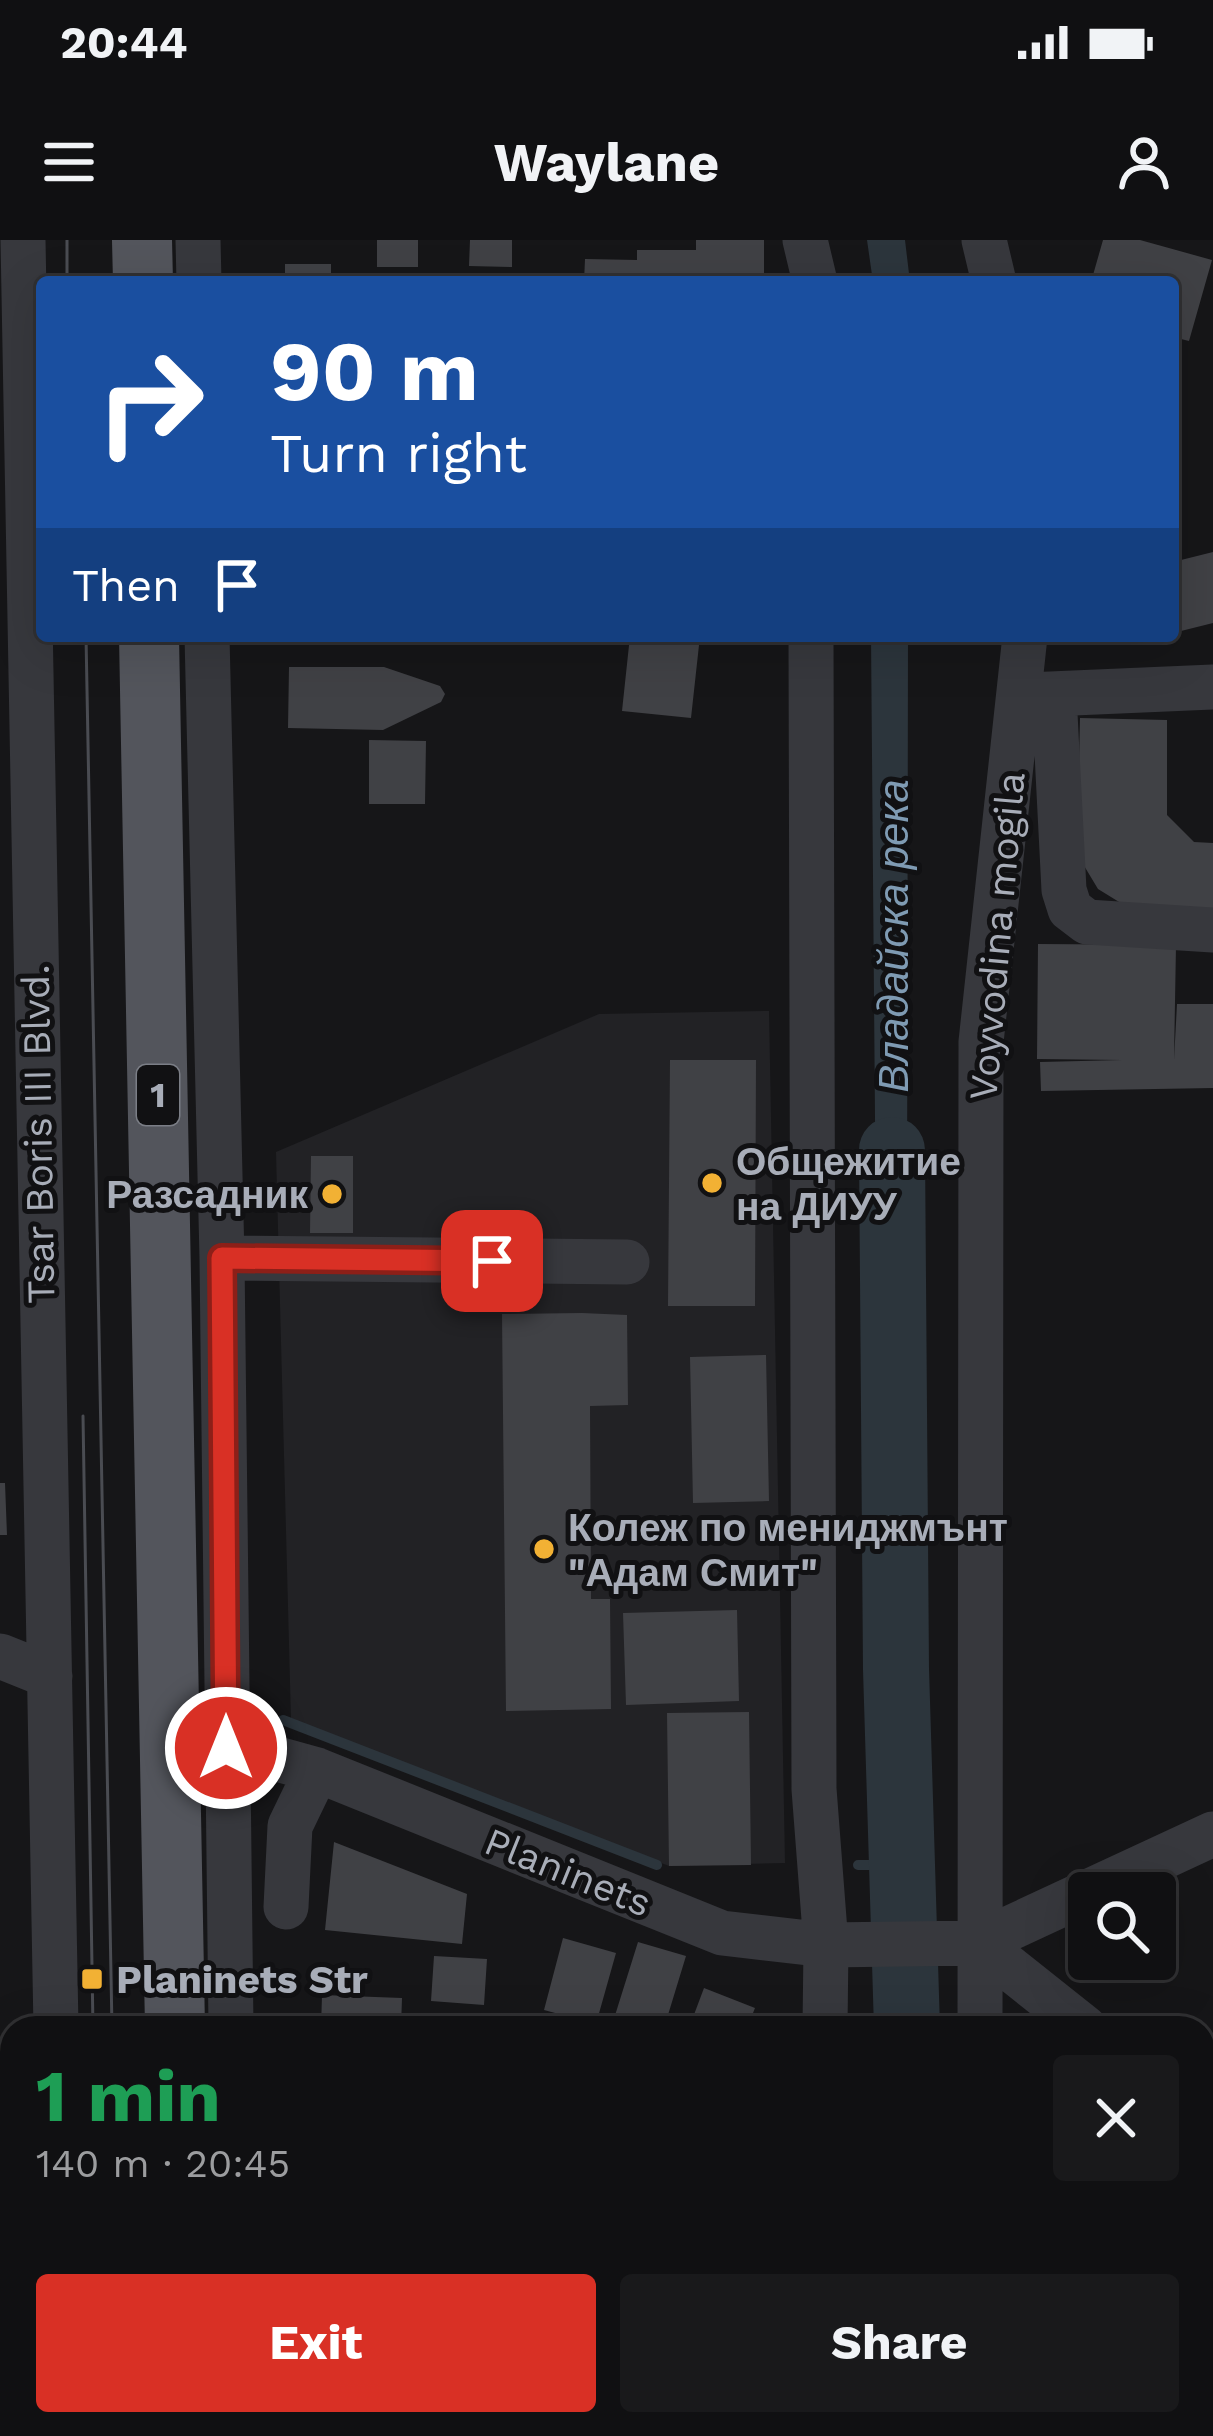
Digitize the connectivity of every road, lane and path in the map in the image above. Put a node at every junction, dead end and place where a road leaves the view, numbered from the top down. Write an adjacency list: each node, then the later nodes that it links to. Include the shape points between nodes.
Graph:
1 (22, 240): 10 (street, Tsar Boris III Blvd.)
2 (142, 240): 6 (main road)
3 (198, 240): 7 (street)
4 (805, 240): 8 (street)
5 (985, 240): 9 (street)
6 (143, 276)
7 (199, 276)
8 (814, 276)
9 (993, 276)
10 (13, 546): 21 (street, Tsar Boris III Blvd.)
11 (149, 642): 22 (main road, 1)
12 (207, 642): 18 (street)
13 (811, 642): 27 (street, via 814,1789)
14 (1026, 642): 16 (street, Voyvodina mogila)
15 (1213, 687): 16 (street)
16 (1036, 695): 17 (street, via 1070,909 1087,922); 26 (street, Voyvodina mogila, via 981,1042)
17 (1213, 929)
18 (222, 1258): 19 (street); 22 (street)
19 (627, 1262)
20 (0, 1656): 21 (street)
21 (50, 1676): 28 (street, Tsar Boris III Blvd.)
22 (198, 1748): 23 (street, Planinets); 29 (main road, 1); 30 (street)
23 (316, 1770): 25 (street, via 290,1826); 27 (street, Planinets, via 722,1934)
24 (1213, 1834): 26 (street)
25 (286, 1907)
26 (959, 1943): 27 (street, Planinets); 32 (street, Voyvodina mogila); 33 (street)
27 (841, 1945): 31 (street)
28 (56, 2016)
29 (176, 2016)
30 (230, 2016)
31 (827, 2016)
32 (977, 2016)
33 (1067, 2016)

